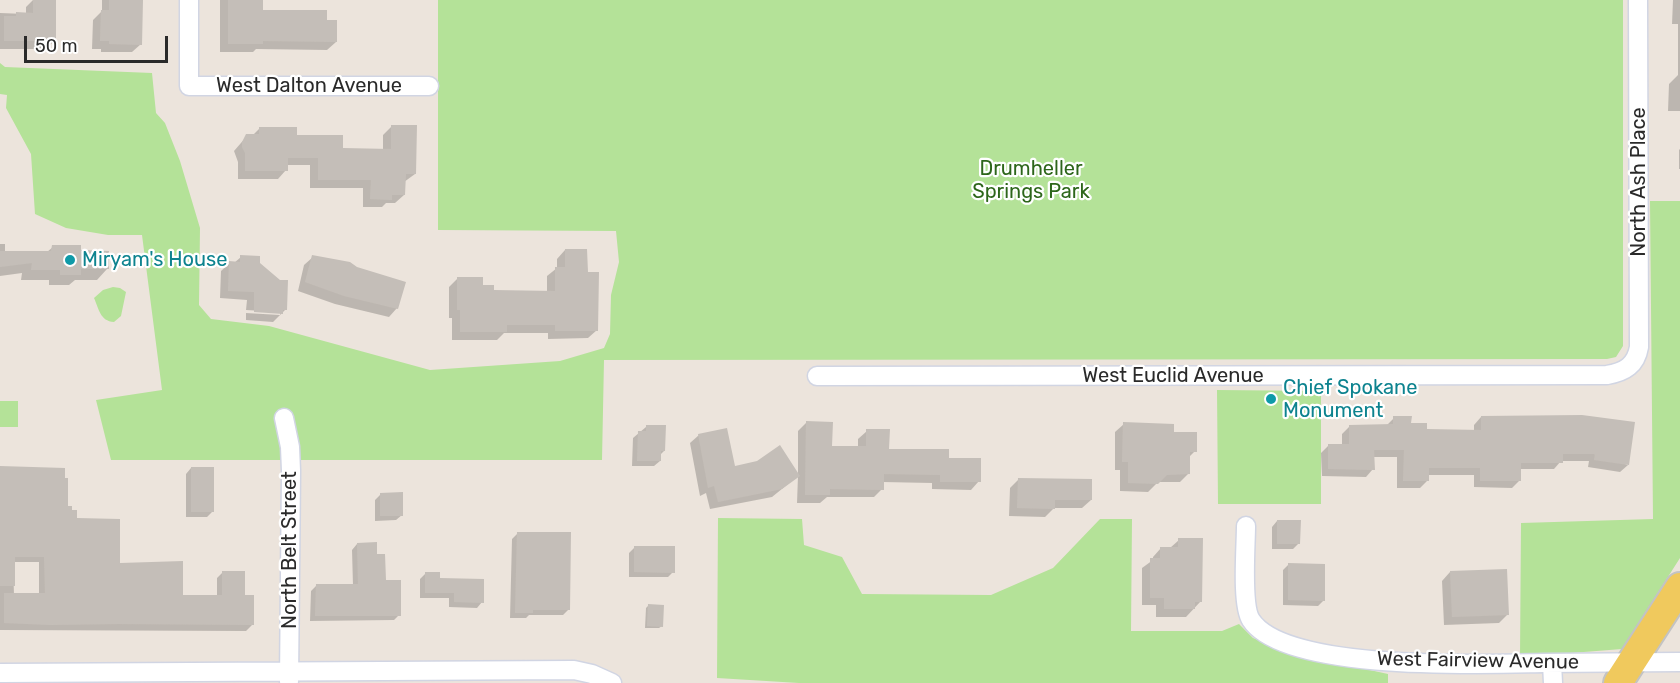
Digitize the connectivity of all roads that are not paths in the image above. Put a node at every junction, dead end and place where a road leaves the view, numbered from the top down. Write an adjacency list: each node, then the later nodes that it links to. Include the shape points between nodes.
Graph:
1 (189, 0): 3 (street, West Dalton Avenue, via 189,87)
2 (1638, 0): 4 (street, North Ash Place, via 1639,347)
3 (429, 86)
4 (1634, 362): 5 (street, West Euclid Avenue, via 1622,372 1607,375)
5 (817, 375)
6 (284, 418): 13 (street, North Belt Street, via 290,459)
7 (1246, 526): 10 (street, West Fairview Avenue, via 1246,606 1250,618 1262,631 1288,643 1356,658 1435,664)
8 (1680, 587): 12 (main road)
9 (1680, 662): 12 (street, West Fairview Avenue)
10 (1552, 663): 12 (street, West Fairview Avenue); 15 (street)
11 (0, 673): 13 (street)
12 (1624, 673)
13 (289, 677): 14 (street, via 574,670)
14 (607, 682)
15 (1553, 683)

